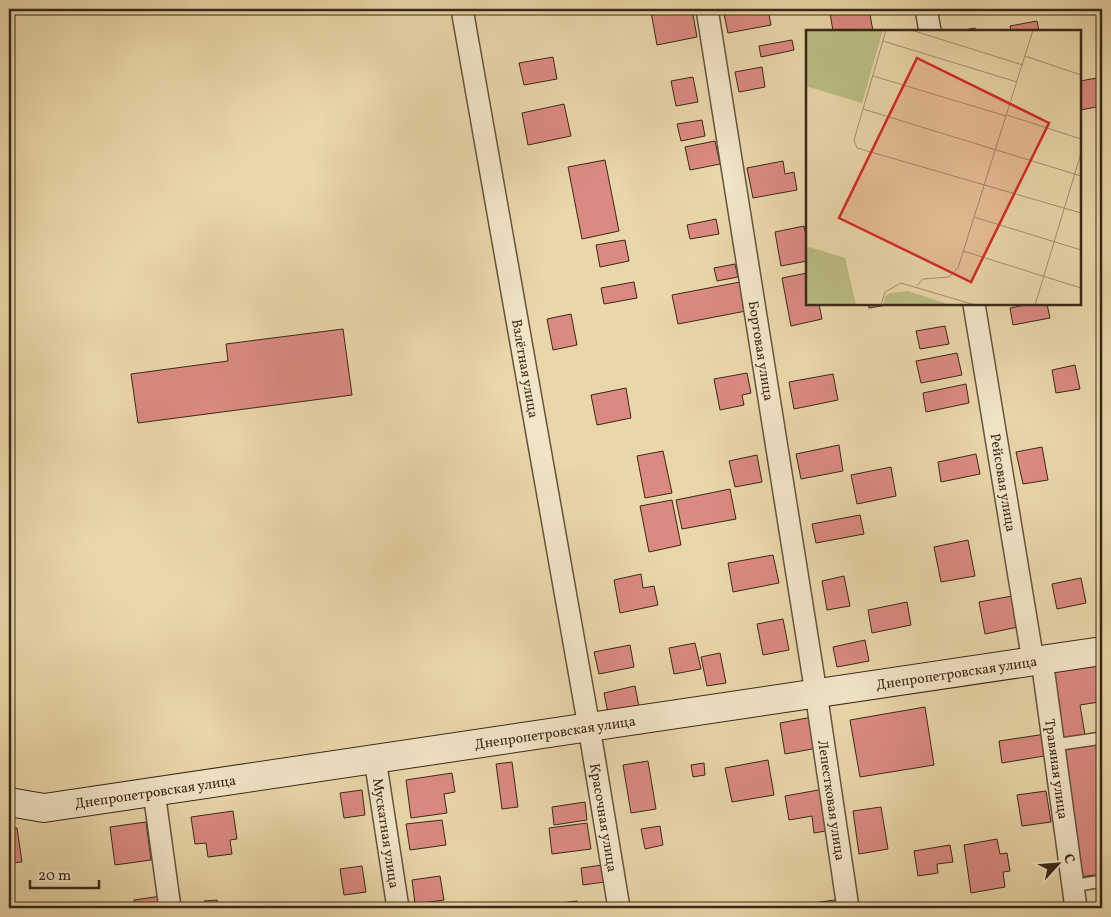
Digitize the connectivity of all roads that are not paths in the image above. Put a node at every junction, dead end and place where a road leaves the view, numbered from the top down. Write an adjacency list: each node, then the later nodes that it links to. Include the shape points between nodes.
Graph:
1 (462, 9): 9 (street, Взлётная улица)
2 (707, 9): 8 (street, Бортовая улица)
3 (926, 9): 4 (street)
4 (930, 30)
5 (974, 305): 7 (street, Рейсовая улица)
6 (1102, 651): 7 (street, Днепропетровская улица)
7 (1038, 660): 8 (street, Днепропетровская улица); 11 (street, Травяная улица)
8 (816, 693): 9 (street, Днепропетровская улица); 20 (street, Лепестковая улица)
9 (589, 727): 12 (street, Днепропетровская улица); 19 (street, Красочная улица)
10 (1102, 738): 11 (lane)
11 (1054, 745): 16 (street, Травяная улица)
12 (375, 759): 13 (street, Днепропетровская улица); 18 (street, Мускатная улица)
13 (154, 792): 14 (street, Днепропетровская улица, via 44,808); 17 (street)
14 (9, 802)
15 (1102, 881): 16 (lane)
16 (1073, 886): 21 (street, Травяная улица)
17 (170, 908)
18 (398, 908)
19 (619, 908)
20 (848, 908)
21 (1076, 908)

